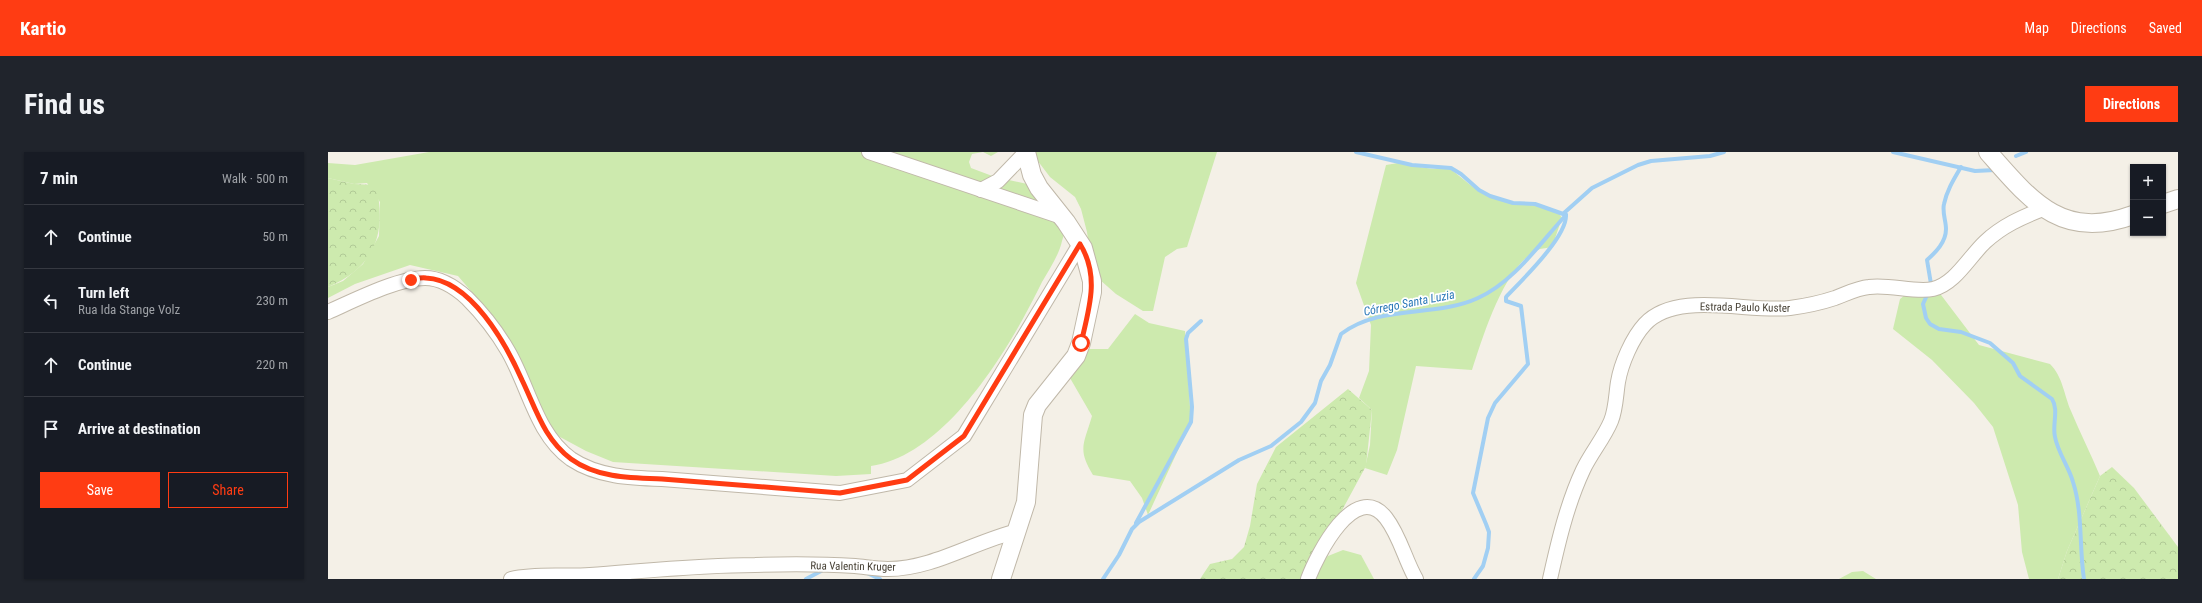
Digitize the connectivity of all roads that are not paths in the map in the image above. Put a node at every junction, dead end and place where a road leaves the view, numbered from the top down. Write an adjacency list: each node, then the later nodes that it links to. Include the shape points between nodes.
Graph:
1 (869, 152): 4 (street)
2 (1026, 152): 4 (street, via 998,181); 9 (street, via 1032,175 1048,201)
3 (1988, 152): 7 (street)
4 (981, 190): 9 (street)
5 (2178, 198): 6 (street)
6 (2166, 203)
7 (2043, 209): 8 (street, via 2070,220 2086,223 2106,222); 17 (street, Estrada Paulo Kuster, via 2008,224 1986,242 1955,276 1942,286 1932,289 1868,287 1836,298 1796,307 1767,309 1703,305 1681,308 1654,317 1637,335 1626,358 1618,379 1612,418 1583,470 1570,505)
8 (2130, 216)
9 (1062, 217): 10 (street)
10 (1080, 244): 11 (street, via 964,436 907,480 840,493 615,476 588,468 558,448 545,432 508,351 495,330 458,290 442,281 426,278 411,280); 12 (street, via 1087,258 1092,281 1081,343 1070,366 1037,405 1033,415 1030,426 1027,491)
11 (328, 312)
12 (1018, 530): 13 (street, Rua Valentin Kruger, via 992,537 919,565 889,569 827,565 754,565); 14 (street)
13 (511, 579)
14 (1001, 579)
15 (1308, 579): 16 (street, via 1338,525 1357,509 1369,507 1378,510 1386,519)
16 (1416, 579)
17 (1550, 579)

